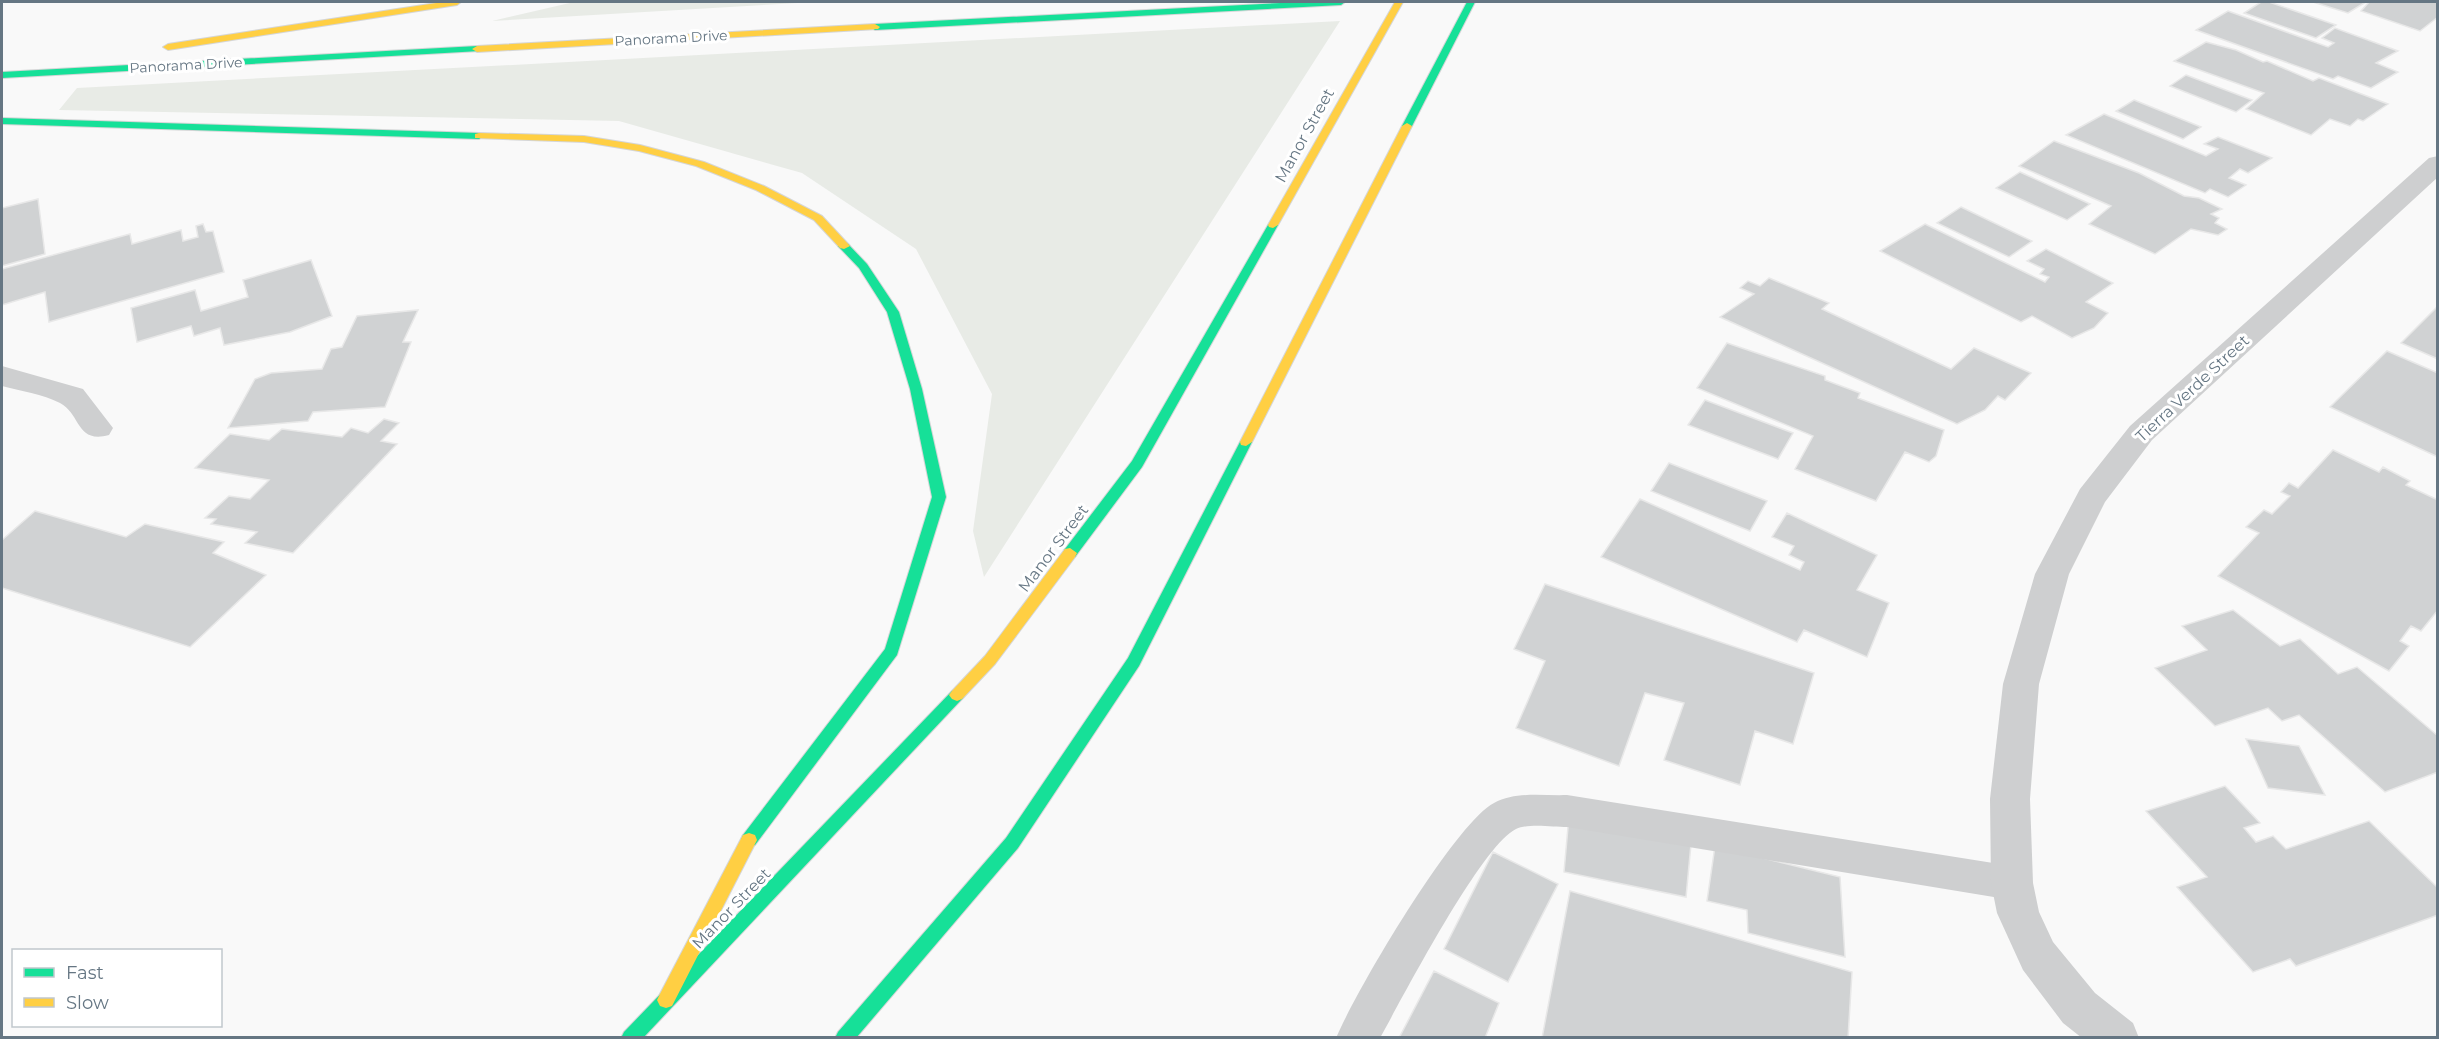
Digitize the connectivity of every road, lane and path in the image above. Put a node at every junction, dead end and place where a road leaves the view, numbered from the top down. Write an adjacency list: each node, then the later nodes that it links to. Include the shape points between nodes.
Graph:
1 (457, 2): 5 (main road)
2 (1341, 2): 7 (main road, Panorama Drive)
3 (1399, 2): 13 (main road, Manor Street, via 1137,464 990,660)
4 (1471, 2): 15 (main road, via 1134,662 1012,843)
5 (151, 50)
6 (128, 54): 7 (main road)
7 (2, 74)
8 (2, 122): 13 (main road, via 595,141 640,148 700,164 818,218 864,266 892,312 916,389 939,497 892,651 748,842)
9 (2438, 163): 12 (street, Tierra Verde Street, via 2141,433 2091,497 2052,574 2021,684 2010,799)
10 (2, 376): 11 (street, via 72,396)
11 (98, 428)
12 (2012, 883): 16 (lane, via 1568,811 1507,814 1468,853); 17 (street, Tierra Verde Street, via 2018,913 2038,956 2079,1008)
13 (666, 1000): 14 (main road, Manor Street)
14 (630, 1038)
15 (844, 1038)
16 (1357, 1038)
17 (2116, 1038)

